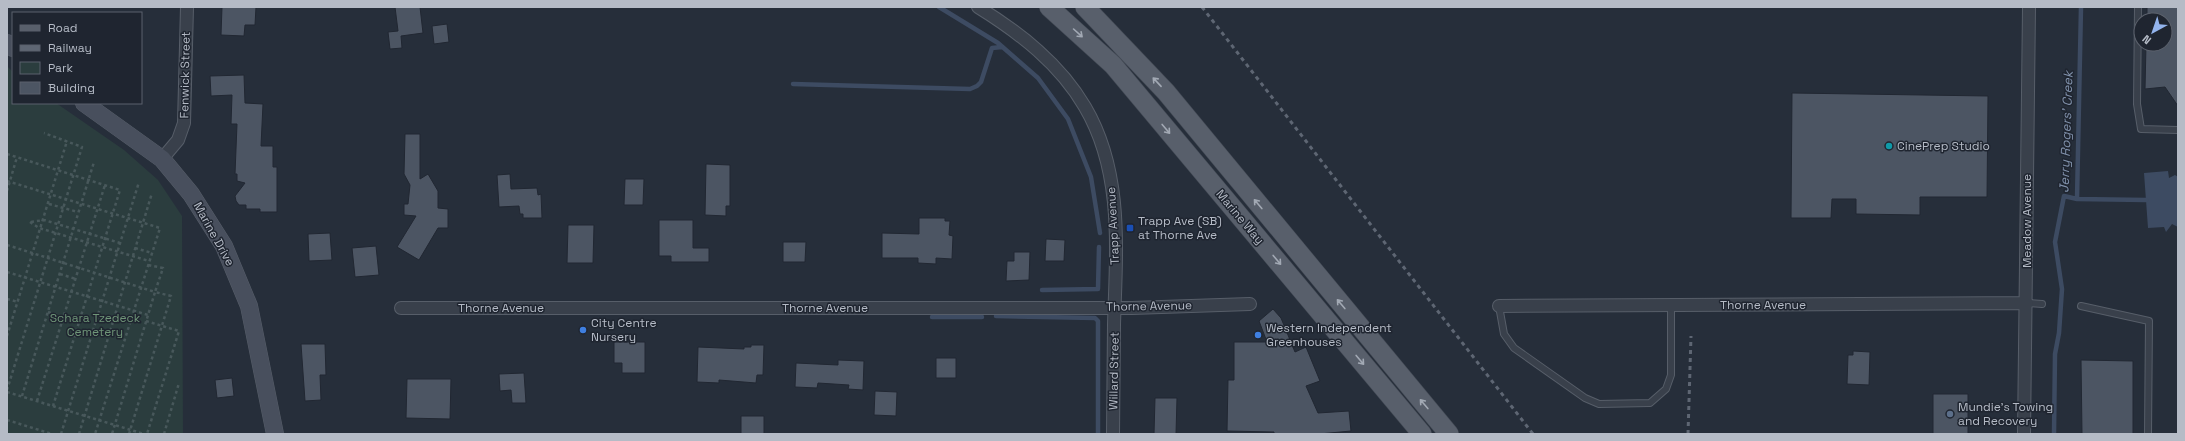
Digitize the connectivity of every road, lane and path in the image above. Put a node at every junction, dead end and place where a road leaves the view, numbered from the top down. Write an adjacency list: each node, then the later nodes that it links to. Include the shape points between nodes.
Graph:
1 (187, 7): 13 (street, Fenwick Street, via 184,123 178,140)
2 (978, 7): 77 (street, Trapp Avenue, via 1002,22 1049,60 1085,107 1098,134 1108,162 1115,211)
3 (1049, 7): 108 (main road, Marine Way, one-way to 108, via 1113,65)
4 (1085, 7): 109 (main road, Marine Way, one-way to 4, via 1166,92)
5 (2028, 7): 70 (street, Meadow Avenue)
6 (2138, 7): 8 (lane, via 2137,104 2141,129)
7 (85, 104): 13 (street, Marine Drive)
8 (2178, 130)
9 (44, 133): 10 (path)
10 (67, 142): 15 (path); 16 (path, via 82,147)
11 (7, 154): 12 (path)
12 (17, 157): 15 (path); 18 (path)
13 (162, 160): 106 (street, Marine Drive, via 187,188 211,224 237,276 249,306 256,334)
14 (94, 162): 17 (path)
15 (58, 170): 16 (path); 23 (path)
16 (73, 175): 17 (path); 24 (path)
17 (88, 180): 20 (path); 26 (path)
18 (8, 182): 21 (path); 23 (path)
19 (139, 182): 31 (path)
20 (105, 185): 28 (path); 30 (path, via 120,190)
21 (7, 190)
22 (152, 193): 33 (path)
23 (51, 195): 24 (path); 25 (path)
24 (66, 200): 26 (path); 27 (path)
25 (49, 204): 27 (path); 32 (path)
26 (81, 204): 28 (path); 29 (path)
27 (63, 208): 29 (path); 34 (path)
28 (97, 209): 30 (path); 38 (path)
29 (78, 212): 36 (path)
30 (113, 214): 31 (path); 40 (path)
31 (128, 218): 33 (path); 42 (path)
32 (44, 220): 34 (path); 35 (path); 35 (path, via 30,222)
33 (143, 223): 45 (path); 48 (path, via 160,228)
34 (58, 224): 36 (path); 37 (path)
35 (39, 228): 37 (path); 47 (path)
36 (73, 229): 38 (path); 39 (path)
37 (55, 233): 39 (path); 50 (path)
38 (90, 234): 40 (path); 41 (path)
39 (71, 238): 41 (path); 51 (path)
40 (105, 238): 42 (path); 44 (path)
41 (87, 243): 44 (path); 53 (path)
42 (120, 243): 46 (path)
43 (7, 245): 47 (path)
44 (102, 247): 46 (path); 55 (path)
45 (135, 248): 48 (path); 49 (path)
46 (118, 252): 49 (path); 58 (path)
47 (32, 253): 50 (path); 57 (path)
48 (152, 253): 52 (path)
49 (133, 257): 52 (path); 61 (path)
50 (48, 258): 51 (path); 60 (path)
51 (63, 263): 53 (path); 56 (path)
52 (148, 263): 63 (path); 65 (path, via 162,268)
53 (79, 268): 55 (path); 59 (path)
54 (7, 272): 57 (path)
55 (94, 273): 58 (path); 66 (path)
56 (60, 274): 59 (path); 62 (path)
57 (25, 277): 60 (path); 69 (path)
58 (110, 277): 61 (path); 68 (path)
59 (76, 279): 64 (path)
60 (40, 282): 62 (path); 88 (path)
61 (125, 282): 63 (path); 74 (path)
62 (56, 287): 64 (path); 80 (path)
63 (140, 287): 65 (path); 79 (path)
64 (72, 292): 66 (path); 82 (path)
65 (155, 292): 81 (path); 85 (path, via 171,296)
66 (87, 296): 68 (path); 84 (path)
67 (7, 299): 69 (path)
68 (102, 301): 74 (path); 92 (path)
69 (18, 302): 86 (path)
70 (2026, 303): 72 (lane); 73 (street, Thorne Avenue); 110 (street, Meadow Avenue)
71 (1250, 304): 77 (street, Thorne Avenue)
72 (2042, 304)
73 (1671, 305): 75 (street, Thorne Avenue); 75 (lane, via 1671,375 1666,389 1650,402 1599,404 1585,398 1514,348 1504,334)
74 (118, 306): 79 (path); 93 (path)
75 (1499, 306)
76 (2081, 306): 111 (lane, via 2148,321)
77 (1115, 307): 78 (street, Thorne Avenue); 107 (street, Willard Street)
78 (401, 308)
79 (133, 311): 81 (path); 95 (path)
80 (48, 312): 82 (path); 89 (path)
81 (148, 315): 83 (path)
82 (64, 317): 84 (path); 90 (path)
83 (146, 321): 85 (path); 96 (path)
84 (79, 322): 91 (path)
85 (162, 326): 97 (path); 104 (path, via 179,331)
86 (7, 336)
87 (179, 383): 105 (path)
88 (7, 391): 89 (path)
89 (22, 396): 90 (path)
90 (37, 401): 91 (path)
91 (53, 406): 92 (path)
92 (68, 411): 93 (path); 99 (path)
93 (84, 416): 95 (path); 100 (path)
94 (7, 420): 98 (path)
95 (100, 420): 96 (path); 101 (path)
96 (114, 425): 97 (path); 102 (path)
97 (130, 430): 103 (path); 104 (path)
98 (52, 434)
99 (61, 434)
100 (79, 434)
101 (95, 434)
102 (112, 434)
103 (129, 434)
104 (145, 434)
105 (164, 434)
106 (275, 434)
107 (1113, 434)
108 (1422, 434)
109 (1449, 434)
110 (2024, 434)
111 (2148, 434)

